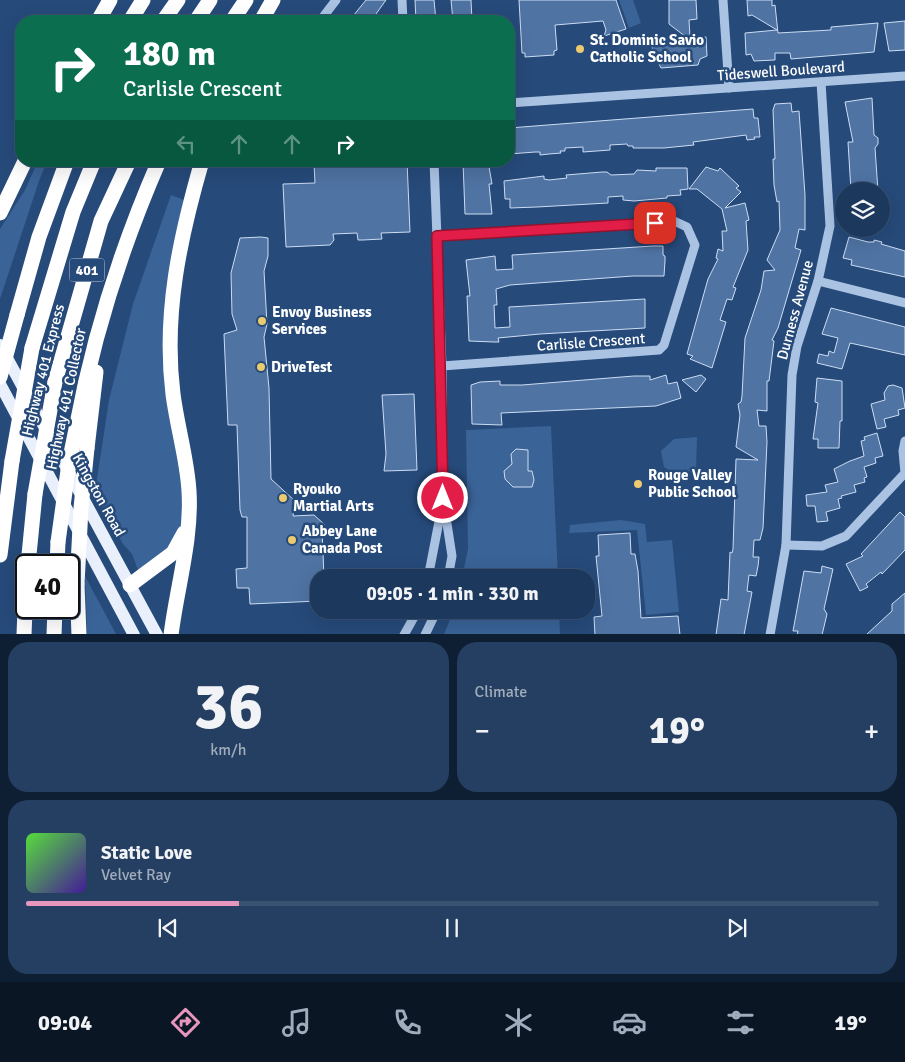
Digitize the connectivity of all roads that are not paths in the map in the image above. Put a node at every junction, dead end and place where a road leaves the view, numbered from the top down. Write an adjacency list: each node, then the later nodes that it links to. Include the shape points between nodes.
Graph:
1 (110, 0): 10 (highway)
2 (143, 0): 11 (highway)
3 (178, 0): 12 (highway)
4 (210, 0): 13 (highway)
5 (246, 0): 14 (highway)
6 (273, 0): 15 (highway)
7 (336, 0): 16 (street)
8 (402, 0): 17 (street)
9 (723, 0): 20 (street)
10 (101, 15)
11 (134, 15)
12 (167, 15)
13 (200, 15)
14 (236, 15)
15 (264, 15)
16 (325, 15)
17 (403, 15)
18 (905, 76): 19 (street, Tideswell Boulevard)
19 (821, 82): 20 (street, Tideswell Boulevard); 32 (street, Durness Avenue, via 830,226)
20 (729, 88): 21 (street, Tideswell Boulevard)
21 (515, 103)
22 (22, 167): 29 (highway)
23 (65, 167): 36 (highway, bridge, via 39,237)
24 (91, 167): 44 (highway, Highway 401 Express / 401, bridge, via 72,212 32,348 12,461)
25 (126, 167): 42 (highway, Highway 401 Express / 401, bridge, via 101,222 55,382 35,494)
26 (157, 167): 31 (highway, Highway 401 Collector / 401)
27 (200, 167): 40 (highway, via 180,247 171,318 173,392 189,492)
28 (434, 167): 30 (street)
29 (2, 209)
30 (437, 236): 35 (street); 35 (street, Carlisle Crescent, via 674,221 687,227 696,244 664,345 659,350)
31 (113, 279): 43 (highway, Highway 401 Collector / 401, bridge, via 88,363 69,462); 53 (highway, bridge, via 95,375 81,508 77,584)
32 (818, 281): 33 (street); 41 (street, Durness Avenue, via 797,346 792,376)
33 (905, 303)
34 (0, 345): 47 (main road, Kingston Road)
35 (442, 366): 39 (street)
36 (0, 377)
37 (0, 384): 48 (main road)
38 (905, 441): 41 (street, via 905,473 846,536 822,546)
39 (443, 498): 45 (street); 46 (street, via 452,556)
40 (187, 527): 47 (highway, via 173,553); 56 (highway)
41 (786, 545): 59 (street, Durness Avenue)
42 (29, 554)
43 (57, 554)
44 (0, 555)
45 (430, 569)
46 (450, 569)
47 (130, 585): 48 (main road); 55 (main road, Kingston Road)
48 (112, 596): 54 (main road)
49 (55, 619): 52 (highway)
50 (413, 619): 57 (street)
51 (433, 619): 58 (street)
52 (54, 634)
53 (79, 634)
54 (134, 634)
55 (156, 634)
56 (172, 634)
57 (404, 634)
58 (425, 634)
59 (770, 634)

